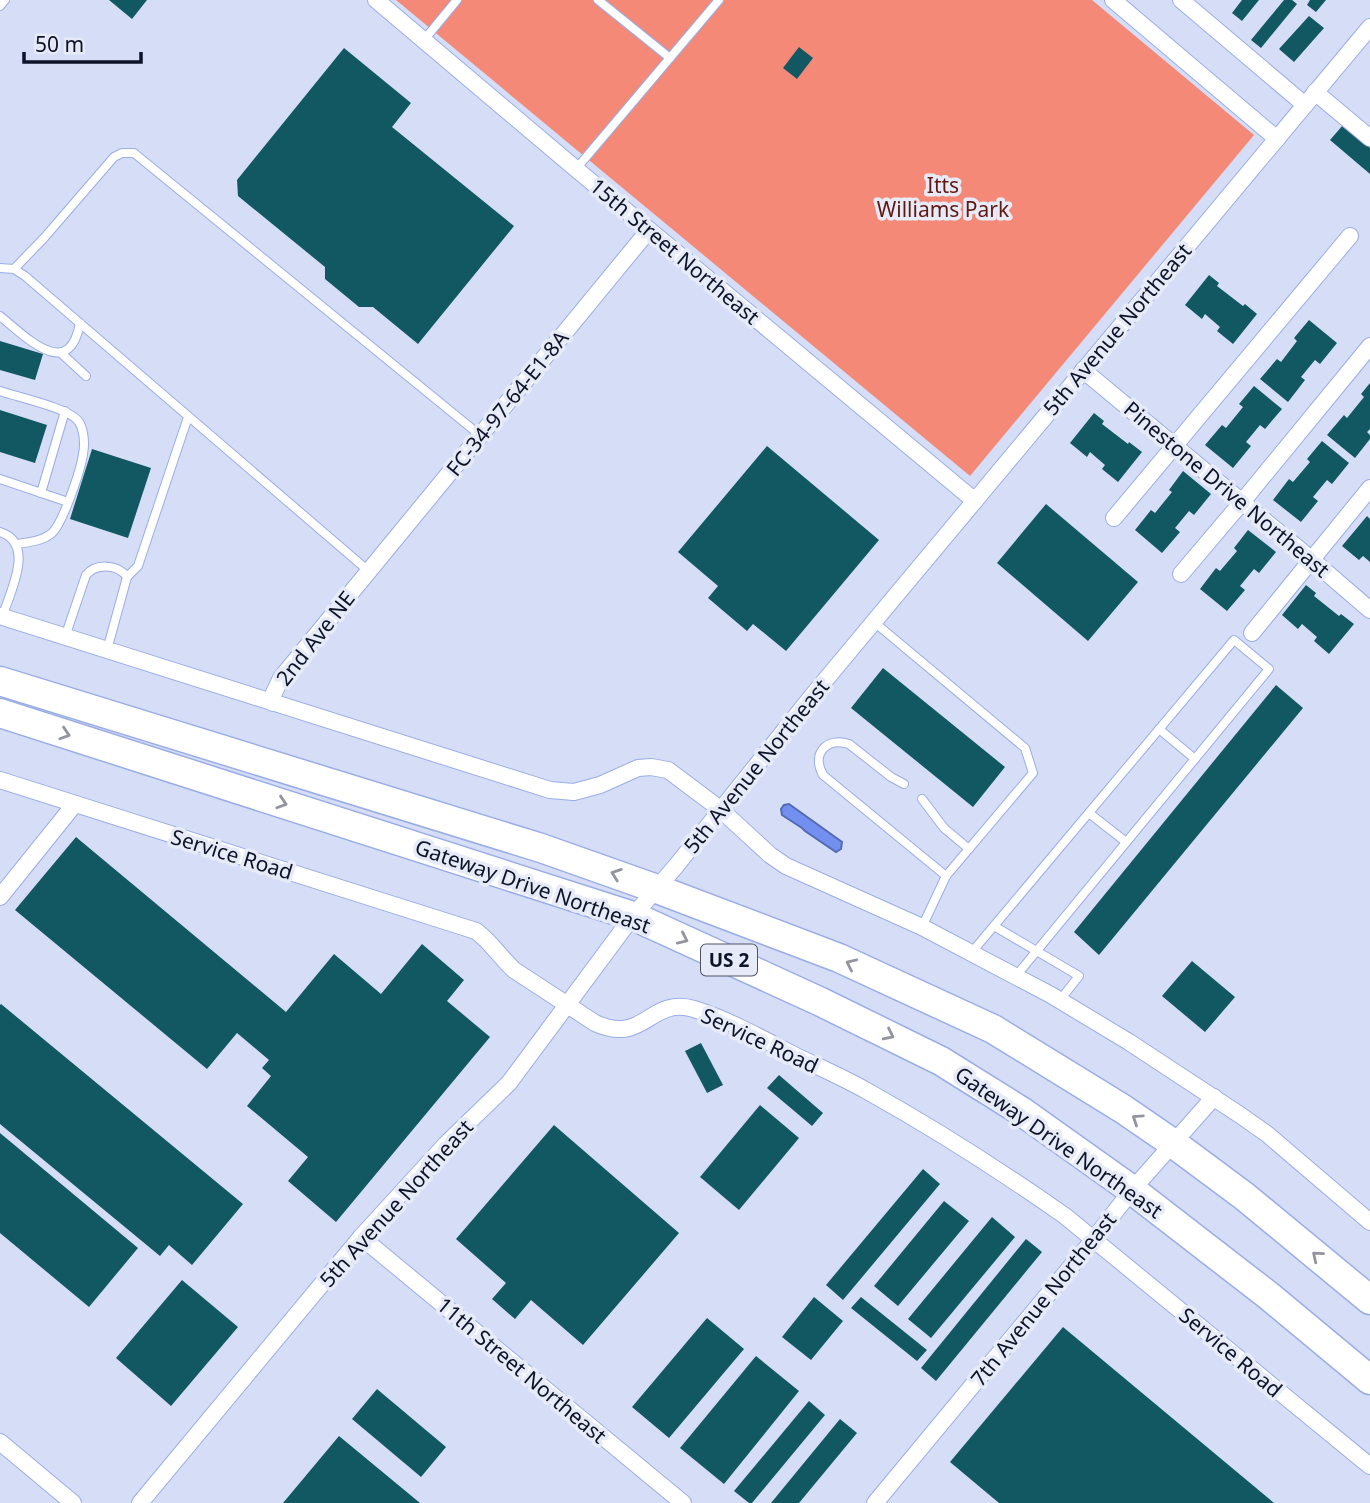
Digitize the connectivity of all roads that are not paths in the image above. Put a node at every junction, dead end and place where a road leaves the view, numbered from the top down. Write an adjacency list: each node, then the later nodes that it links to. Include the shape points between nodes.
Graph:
1 (5, 0): 8 (lane)
2 (376, 0): 10 (street, 15th Street Northeast)
3 (457, 0): 10 (lane)
4 (598, 0): 11 (lane)
5 (719, 0): 11 (lane)
6 (1113, 0): 14 (street)
7 (1181, 0): 12 (street)
8 (0, 6)
9 (1370, 27): 12 (street, 5th Avenue Northeast)
10 (424, 40): 15 (street, 15th Street Northeast)
11 (670, 58): 15 (lane)
12 (1310, 99): 13 (street); 14 (street, 5th Avenue Northeast)
13 (1370, 138)
14 (1277, 139): 24 (street, 5th Avenue Northeast)
15 (576, 169): 16 (street, 15th Street Northeast)
16 (649, 230): 29 (street, FC-34-97-64-E1-8A); 34 (street, 15th Street Northeast)
17 (1350, 236): 30 (street)
18 (0, 268): 19 (lane)
19 (14, 269): 21 (lane); 29 (lane, via 114,157 134,153)
20 (0, 316): 23 (lane, via 39,348)
21 (80, 323): 23 (lane, via 73,342); 28 (lane)
22 (1370, 346): 36 (street)
23 (61, 353): 25 (lane)
24 (1083, 370): 30 (street, Pinestone Drive Northeast); 34 (street, 5th Avenue Northeast)
25 (86, 376)
26 (0, 391): 27 (lane)
27 (65, 411): 33 (lane); 35 (lane, via 83,431 83,454)
28 (188, 417): 42 (lane, via 365,568); 43 (lane, via 138,566)
29 (481, 436): 42 (street, FC-34-97-64-E1-8A)
30 (1175, 446): 36 (street, Pinestone Drive Northeast); 37 (street)
31 (0, 479): 33 (lane)
32 (1370, 488): 40 (street)
33 (41, 493): 35 (lane)
34 (975, 501): 46 (street, 5th Avenue Northeast)
35 (68, 502): 39 (lane, via 53,532)
36 (1242, 502): 40 (street, Pinestone Drive Northeast); 41 (street)
37 (1114, 517)
38 (0, 532): 39 (lane)
39 (17, 544): 45 (lane, via 18,568)
40 (1312, 559): 44 (street, Pinestone Drive Northeast); 47 (street)
41 (1181, 574)
42 (364, 577): 51 (street, 2nd Ave NE, via 281,678)
43 (127, 578): 48 (lane, via 124,572 103,566 92,568); 49 (lane)
44 (1370, 610)
45 (1, 617): 48 (street)
46 (874, 622): 59 (street, 5th Avenue Northeast); 62 (lane, via 1026,748 1033,773)
47 (1252, 634)
48 (65, 637): 49 (street)
49 (107, 650): 51 (street)
50 (0, 681): 64 (highway, Gateway Drive Northeast / US 2, one-way to 50, via 541,848)
51 (273, 703): 59 (street, via 550,790 573,792 638,768 667,770)
52 (0, 713): 66 (highway, Gateway Drive Northeast / US 2, one-way to 66)
53 (1159, 729): 54 (lane); 54 (lane, via 1234,640 1269,669); 60 (lane)
54 (1195, 759): 61 (lane)
55 (0, 780): 58 (street, Service Road)
56 (904, 784): 63 (lane, via 841,741 833,742 818,757 823,775)
57 (922, 799): 62 (lane, via 944,828)
58 (74, 805): 65 (street); 73 (street, Service Road, via 476,931 514,970)
59 (720, 809): 64 (street, 5th Avenue Northeast); 68 (street, via 786,866)
60 (1089, 813): 61 (lane); 67 (lane)
61 (1126, 842): 69 (lane)
62 (969, 849): 63 (lane)
63 (946, 876): 68 (lane)
64 (657, 889): 66 (street, 5th Avenue Northeast); 75 (highway, Gateway Drive Northeast / US 2, one-way to 64, via 993,1029 839,958)
65 (0, 897)
66 (633, 916): 73 (street, 5th Avenue Northeast); 76 (highway, Gateway Drive Northeast / US 2, one-way to 76, via 941,1061)
67 (994, 926): 69 (lane); 70 (lane)
68 (922, 927): 70 (street)
69 (1037, 951): 71 (lane); 72 (lane, via 1079,976)
70 (972, 952): 71 (street)
71 (1016, 976): 72 (street)
72 (1060, 1000): 74 (street)
73 (568, 1005): 78 (street, 5th Avenue Northeast, via 509,1083); 79 (street, Service Road, via 595,1024 620,1031 671,1007 713,1016 865,1090 937,1131)
74 (1214, 1097): 75 (street, 7th Avenue Northeast); 77 (street, via 1267,1134)
75 (1174, 1144): 76 (street, 7th Avenue Northeast); 80 (highway, Gateway Drive Northeast / US 2, one-way to 75)
76 (1132, 1190): 79 (street, 7th Avenue Northeast); 81 (highway, Gateway Drive Northeast / US 2)
77 (1370, 1222)
78 (361, 1237): 85 (street, 5th Avenue Northeast); 86 (street, 11th Street Northeast)
79 (1094, 1239): 83 (street, Service Road); 87 (street, 7th Avenue Northeast)
80 (1370, 1300)
81 (1370, 1380)
82 (0, 1442): 84 (street)
83 (1370, 1466)
84 (73, 1503)
85 (140, 1503)
86 (684, 1503)
87 (875, 1503)

